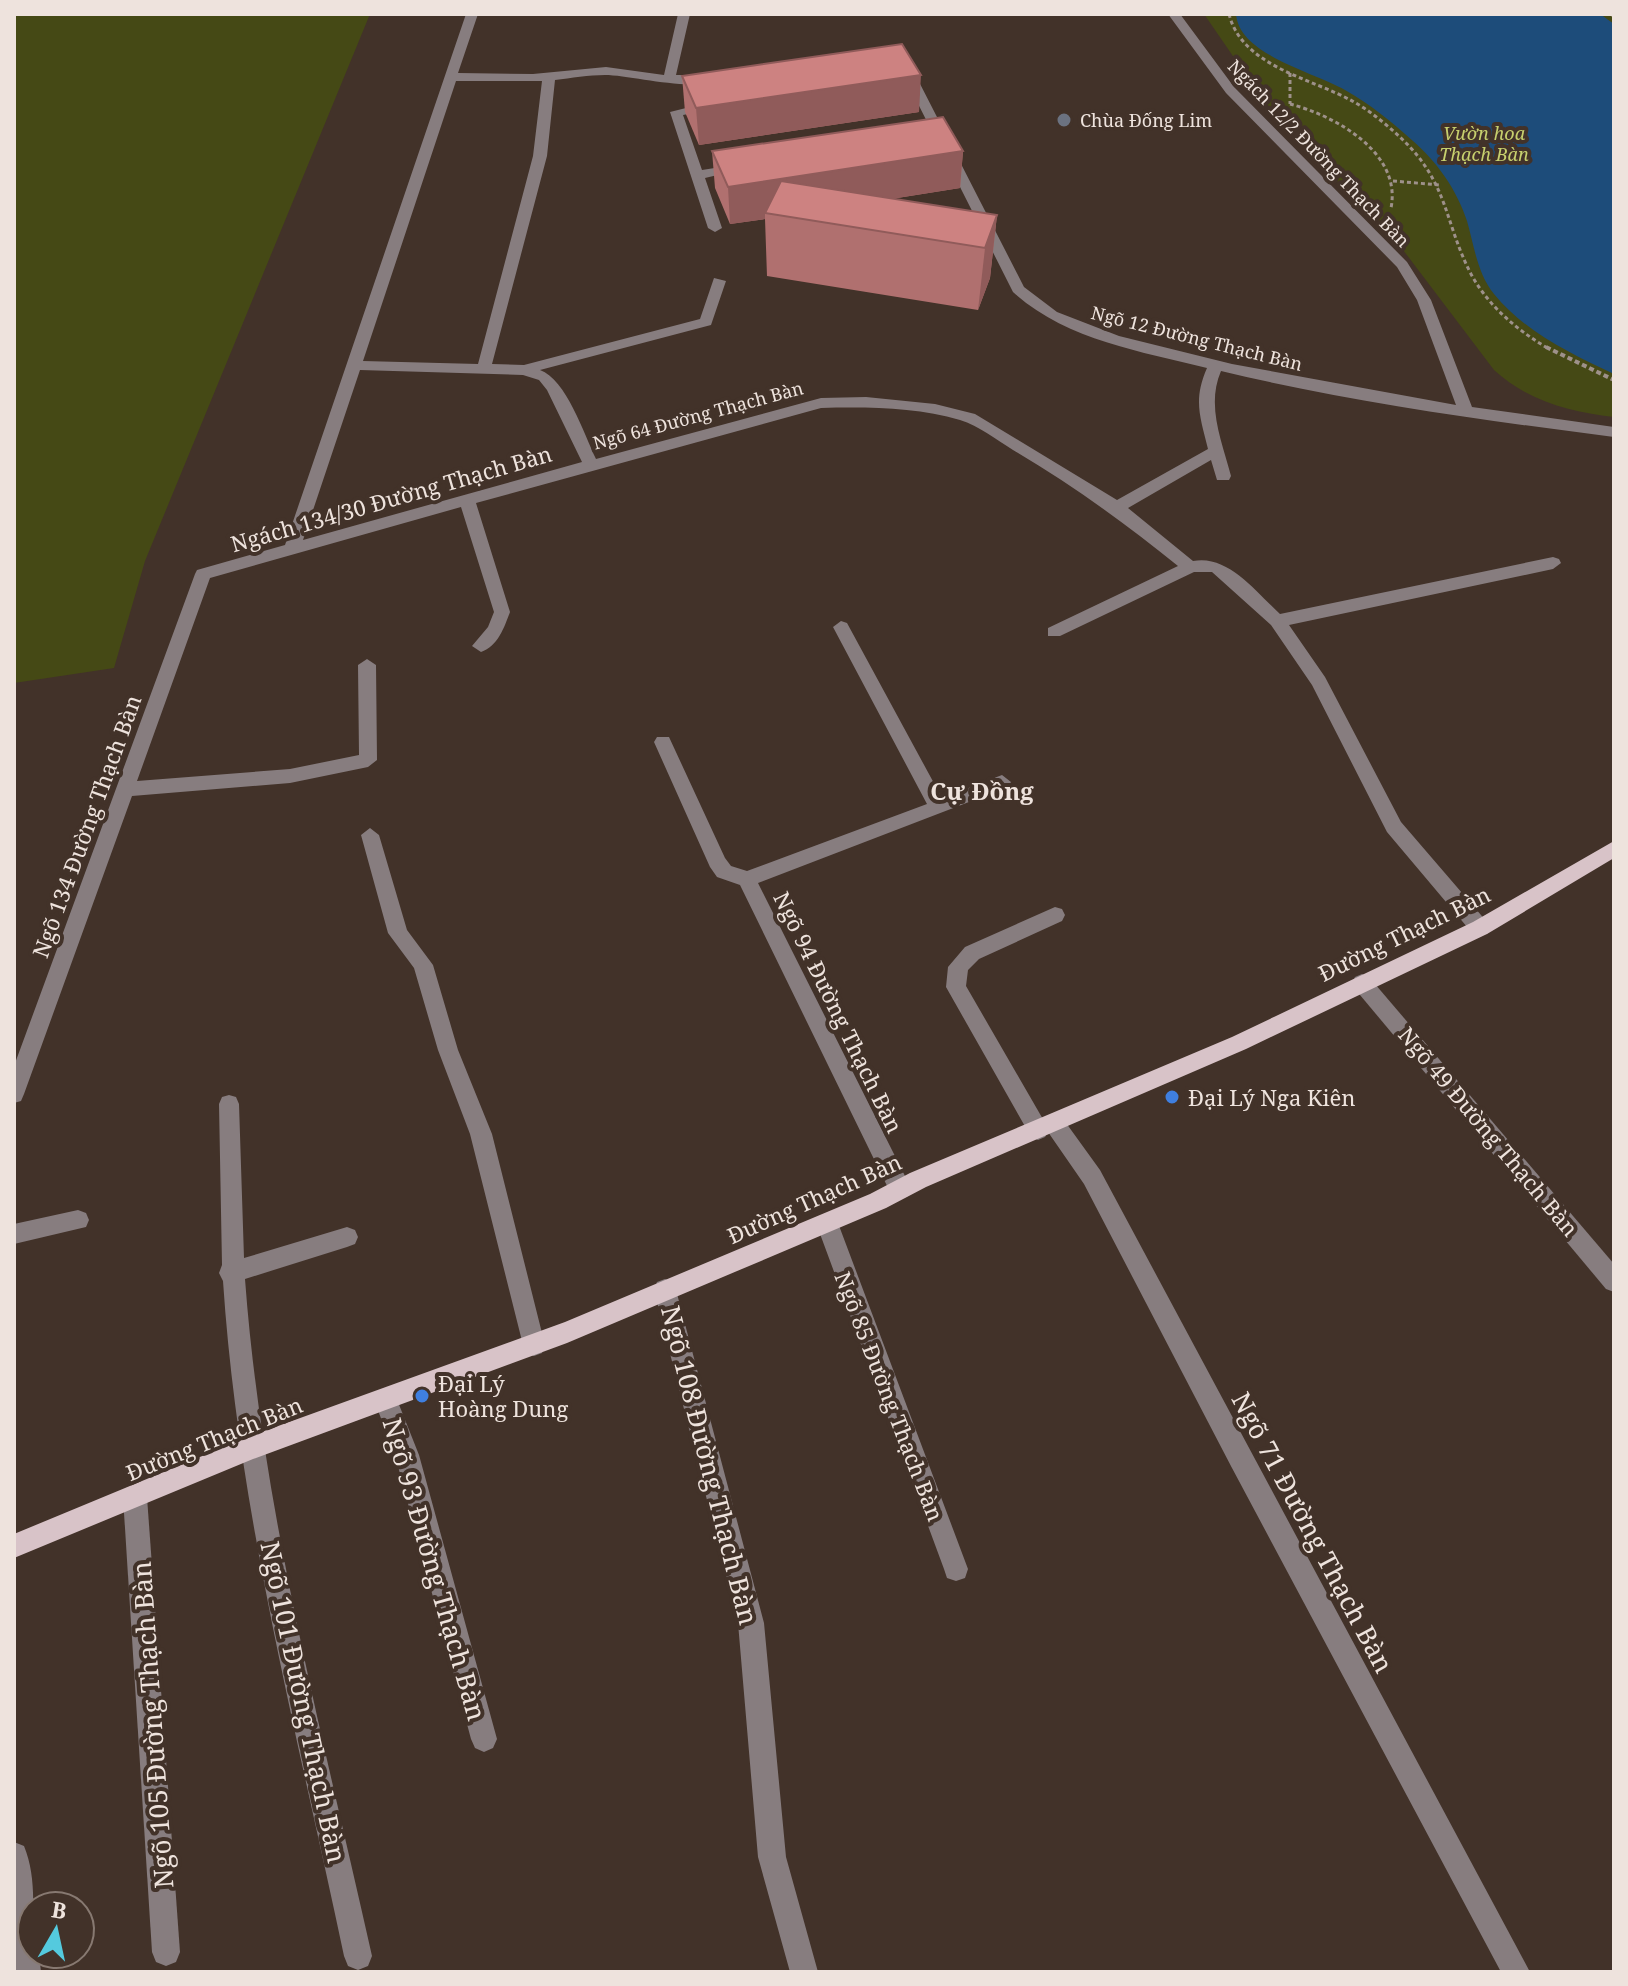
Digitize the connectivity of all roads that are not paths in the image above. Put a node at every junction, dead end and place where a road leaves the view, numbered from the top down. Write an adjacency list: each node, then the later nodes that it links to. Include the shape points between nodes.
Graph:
1 (472, 14): 4 (street)
2 (684, 14): 8 (street)
3 (1174, 14): 18 (street, Ngách 12/2 Đường Thạch Bàn, via 1245,105 1402,265 1424,300)
4 (451, 77): 5 (street); 14 (street)
5 (549, 77): 8 (street, via 606,71); 16 (street, via 540,156)
6 (902, 77): 15 (street, Ngõ 12 Đường Thạch Bàn, via 1003,272 1034,306 1062,321)
7 (719, 79): 8 (street)
8 (669, 80)
9 (722, 104): 11 (street, via 676,112)
10 (758, 165): 11 (street)
11 (697, 175): 12 (street)
12 (715, 228)
13 (719, 281): 17 (street, via 706,322)
14 (354, 365): 16 (street); 25 (street)
15 (1216, 365): 18 (street, Ngõ 12 Đường Thạch Bàn); 20 (street, via 1204,396)
16 (484, 368): 17 (street)
17 (524, 370): 21 (street, Ngõ 64 Đường Thạch Bàn, via 544,377 554,388)
18 (1466, 411): 19 (street, Ngõ 12 Đường Thạch Bàn)
19 (1614, 432)
20 (1216, 451): 22 (street); 24 (street)
21 (591, 465): 23 (street, Ngách 134/30 Đường Thạch Bàn); 24 (street, Ngõ 64 Đường Thạch Bàn, via 775,414 847,401 956,413)
22 (1223, 476)
23 (467, 500): 25 (street, Ngách 134/30 Đường Thạch Bàn); 32 (street, via 502,612)
24 (1116, 507): 27 (street, Ngõ 64 Đường Thạch Bàn)
25 (292, 549): 28 (street, Ngách 134/30 Đường Thạch Bàn)
26 (1553, 563): 29 (street)
27 (1190, 567): 29 (street, Ngõ 64 Đường Thạch Bàn, via 1218,568); 31 (street)
28 (203, 574): 36 (street, Ngõ 134 Đường Thạch Bàn)
29 (1277, 621): 42 (street, Ngõ 64 Đường Thạch Bàn, via 1319,682 1394,827)
30 (841, 627): 37 (street)
31 (1054, 632)
32 (481, 646)
33 (367, 665): 36 (street, via 368,760 290,776)
34 (663, 742): 40 (street, via 717,862 724,872)
35 (1002, 782): 37 (street, Ngõ 94 Đường Thạch Bàn)
36 (124, 789): 44 (street, Ngõ 134 Đường Thạch Bàn)
37 (938, 807): 40 (street, Ngõ 94 Đường Thạch Bàn)
38 (370, 835): 55 (street, via 398,933 423,965 481,1134)
39 (1614, 849): 42 (main road, Đường Thạch Bàn)
40 (747, 879): 47 (street, Ngõ 94 Đường Thạch Bàn)
41 (1055, 915): 46 (street, Ngõ 71 Đường Thạch Bàn, via 972,953 958,967 956,987)
42 (1480, 928): 43 (main road, Đường Thạch Bàn)
43 (1362, 983): 46 (main road, Đường Thạch Bàn); 53 (street, Ngõ 49 Đường Thạch Bàn)
44 (14, 1094)
45 (229, 1104): 52 (street, Ngõ 101 Đường Thạch Bàn)
46 (1046, 1126): 47 (main road, Đường Thạch Bàn); 67 (street, Ngõ 71 Đường Thạch Bàn, via 1092,1177)
47 (900, 1189): 49 (main road, Đường Thạch Bàn)
48 (78, 1220): 50 (street)
49 (827, 1223): 54 (main road, Đường Thạch Bàn); 60 (street, Ngõ 85 Đường Thạch Bàn)
50 (14, 1234)
51 (347, 1237): 52 (street)
52 (230, 1273): 57 (street, Ngõ 101 Đường Thạch Bàn)
53 (1614, 1281)
54 (665, 1290): 55 (main road, Đường Thạch Bàn); 66 (street, Ngõ 108 Đường Thạch Bàn, via 751,1623 772,1857)
55 (534, 1345): 56 (main road, Đường Thạch Bàn)
56 (386, 1400): 57 (main road, Đường Thạch Bàn); 61 (street, Ngõ 93 Đường Thạch Bàn, via 407,1455)
57 (253, 1447): 58 (main road, Đường Thạch Bàn); 64 (street, Ngõ 101 Đường Thạch Bàn)
58 (135, 1497): 59 (main road, Đường Thạch Bàn); 63 (street, Ngõ 105 Đường Thạch Bàn)
59 (14, 1546)
60 (956, 1569)
61 (484, 1739)
62 (14, 1856): 65 (street)
63 (166, 1952)
64 (358, 1956)
65 (27, 1972)
66 (804, 1972)
67 (1516, 1972)

